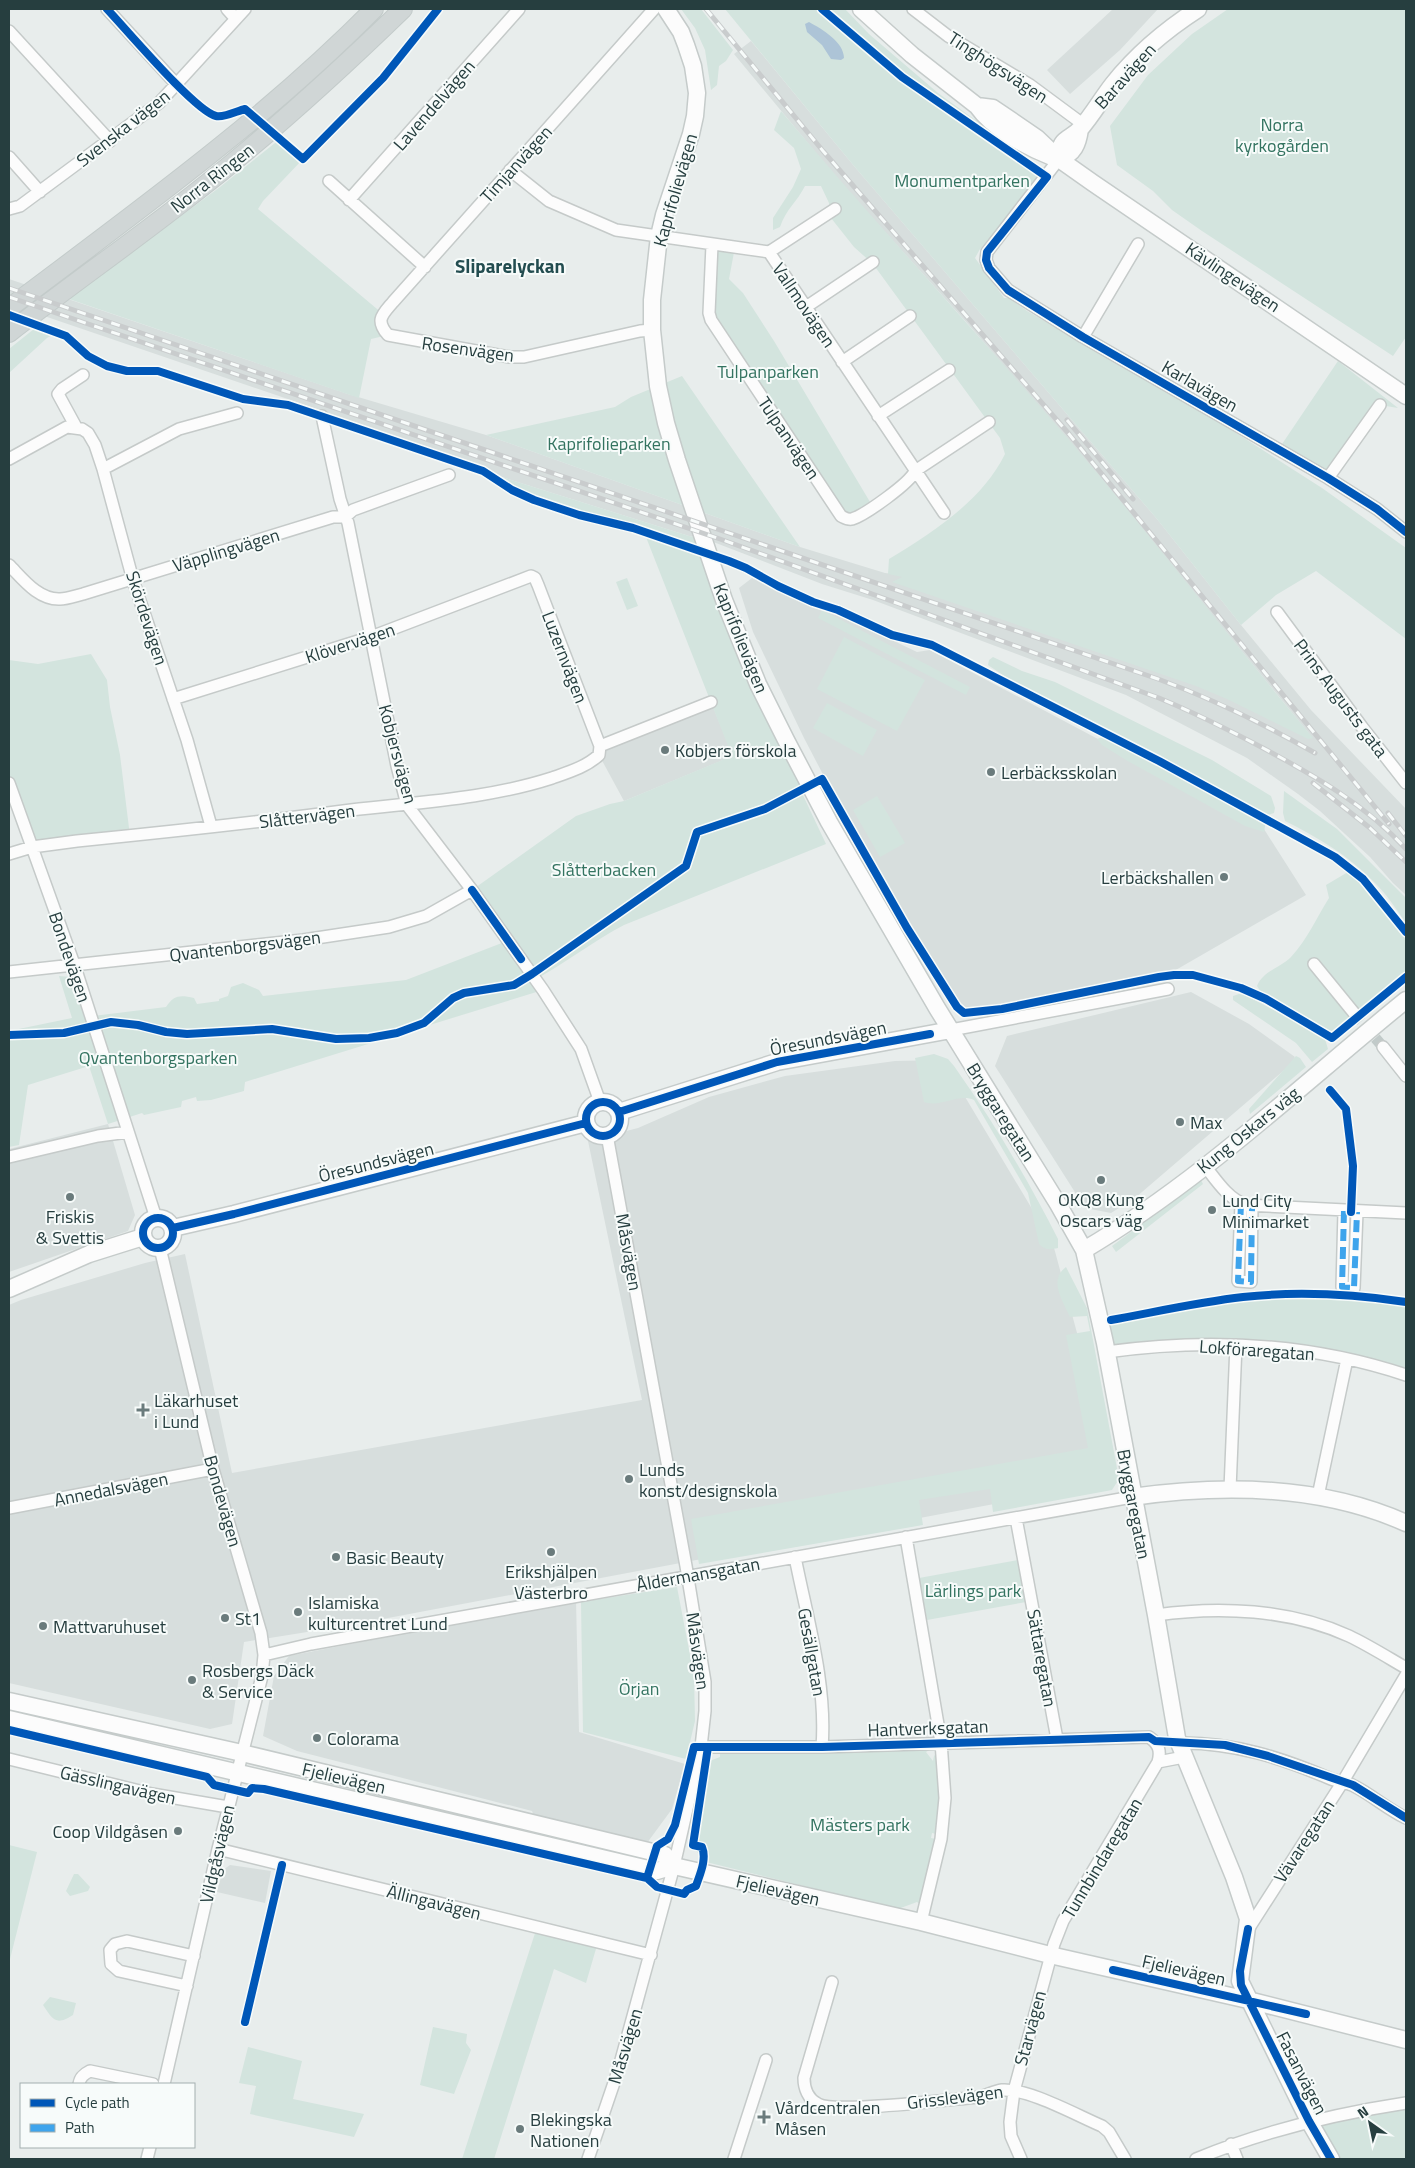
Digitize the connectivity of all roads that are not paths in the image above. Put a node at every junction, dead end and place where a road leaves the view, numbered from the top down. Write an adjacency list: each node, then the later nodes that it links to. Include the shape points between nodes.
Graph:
1 (108, 9): 14 (street)
2 (226, 9): 12 (street)
3 (245, 9): 12 (street, Svenska vägen)
4 (374, 9): 32 (main road, Norra Ringen, via 332,52 248,125)
5 (403, 9): 36 (main road, Norra Ringen, via 347,64 197,192)
6 (519, 9): 22 (street, Lavendelvägen)
7 (654, 9): 19 (street, Timjanvägen)
8 (666, 9): 25 (main road, Kaprifolievägen, via 686,45 697,93 691,134)
9 (860, 9): 18 (main road, Kävlingevägen, via 912,55 978,106 993,108 1037,138)
10 (913, 9): 15 (street, Tinghögsvägen, via 948,36 1030,86)
11 (1192, 10): 15 (main road, Baravägen, via 1144,51)
12 (236, 19): 14 (street, Svenska vägen)
13 (9, 31): 16 (street)
14 (177, 85): 16 (street, Svenska vägen)
15 (1082, 127): 18 (main road, Baravägen, via 1078,143 1069,156)
16 (110, 141): 21 (street, Svenska vägen)
17 (9, 157): 21 (street)
18 (1059, 159): 37 (street, Karlavägen, via 991,245 986,260 1008,290); 41 (main road, Kävlingevägen)
19 (510, 170): 25 (street, Vallmovägen, via 564,209 616,230); 30 (street, Timjanvägen)
20 (329, 181): 22 (street)
21 (40, 192): 23 (street, Svenska vägen, via 20,206)
22 (349, 200): 30 (street)
23 (9, 209)
24 (835, 209): 28 (street)
25 (659, 236): 27 (street, Vallmovägen); 35 (main road, Kaprifolievägen, via 653,275)
26 (1138, 244): 37 (street)
27 (712, 245): 28 (street, Vallmovägen); 50 (street, Tulpanvägen, via 711,320 841,516 853,519 873,507 909,481)
28 (768, 252): 31 (street, Vallmovägen)
29 (873, 262): 31 (street)
30 (425, 267): 34 (street, Timjanvägen)
31 (806, 307): 38 (street, Vallmovägen)
32 (9, 308)
33 (910, 316): 38 (street)
34 (380, 321): 35 (street, Rosenvägen, via 388,335 510,357 524,357)
35 (652, 330): 77 (main road, Kaprifolievägen, via 666,423 713,570 758,684 829,822)
36 (9, 333)
37 (1083, 336): 52 (street, Karlavägen)
38 (842, 362): 45 (street, Vallmovägen)
39 (949, 370): 45 (street)
40 (83, 375): 47 (street, Skördevägen, via 58,392)
41 (1406, 396)
42 (1380, 405): 52 (street)
43 (237, 413): 49 (street, via 179,429)
44 (322, 416): 54 (street, Kobjersvägen)
45 (878, 416): 50 (street, Vallmovägen)
46 (989, 422): 50 (street, Tulpanvägen)
47 (71, 427): 48 (street); 49 (street, Skördevägen, via 88,433)
48 (9, 458)
49 (103, 469): 58 (street, Skördevägen)
50 (915, 471): 53 (street, Vallmovägen)
51 (448, 475): 54 (street, Väpplingvägen, via 353,510)
52 (1328, 478): 55 (street, Karlavägen, via 1377,508)
53 (944, 513)
54 (345, 516): 58 (street, Väpplingvägen, via 332,517); 60 (street, Kobjersvägen)
55 (1406, 532)
56 (9, 564): 58 (street, Väpplingvägen, via 35,590 59,599)
57 (524, 578): 60 (street, Klövervägen); 63 (street, Luzernvägen, via 535,578)
58 (133, 580): 61 (street, Skördevägen)
59 (1277, 612): 65 (street, Prins Augusts gata)
60 (371, 637): 61 (street, Klövervägen); 66 (street, Kobjersvägen)
61 (173, 699): 67 (street, Skördevägen)
62 (711, 702): 63 (street)
63 (600, 750): 66 (street, Slåttervägen, via 592,762 530,785)
64 (9, 783): 68 (street, Bondevägen)
65 (1406, 783)
66 (407, 805): 67 (street, Slåttervägen); 70 (street, Kobjersvägen)
67 (211, 826): 68 (street, Slåttervägen)
68 (32, 847): 69 (street, Slåttervägen); 71 (street, Bondevägen)
69 (9, 854)
70 (472, 890): 71 (street, Qvantenborgsvägen, via 426,916 389,928); 80 (street, Kobjersvägen, via 581,1049)
71 (74, 964): 73 (street, Qvantenborgsvägen); 83 (street, Bondevägen)
72 (1314, 964): 76 (street)
73 (9, 972)
74 (1168, 989): 77 (street, Öresundsvägen)
75 (1406, 1000): 86 (main road, Kung Oskars väg)
76 (1354, 1014)
77 (950, 1030): 81 (main road, Öresundsvägen, via 777,1062); 95 (main road, Bryggaregatan)
78 (1383, 1047): 79 (street)
79 (1406, 1076)
80 (600, 1102): 81 (main road, via 611,1104); 82 (main road, via 588,1109)
81 (618, 1112): 84 (main road, via 620,1118 616,1128)
82 (586, 1123): 84 (main road, via 597,1135); 92 (main road, Öresundsvägen)
83 (128, 1132): 85 (street); 91 (street, Bondevägen)
84 (607, 1135): 110 (street, Måsvägen)
85 (9, 1157)
86 (1205, 1166): 87 (street, via 1228,1192); 95 (main road, Kung Oskars väg, via 1130,1222)
87 (1246, 1205): 87 (street, via 1238,1281 1251,1282); 88 (street)
88 (1344, 1211): 89 (street); 89 (street, via 1342,1287 1354,1288)
89 (1357, 1212): 90 (street)
90 (1406, 1214)
91 (156, 1218): 92 (main road, via 166,1220); 93 (main road, via 145,1225)
92 (173, 1228): 94 (main road, via 172,1240)
93 (143, 1237): 94 (main road, via 150,1246); 96 (main road, via 73,1260)
94 (160, 1248): 101 (street, Bondevägen)
95 (1084, 1250): 98 (main road, Bryggaregatan)
96 (9, 1288)
97 (1236, 1345): 98 (street, Lokföraregatan, via 1166,1346); 99 (street, Lokföraregatan, via 1291,1349); 102 (street)
98 (1106, 1352): 104 (main road, Bryggaregatan)
99 (1347, 1359): 100 (street, Lokföraregatan); 103 (street)
100 (1406, 1375)
101 (213, 1469): 105 (street, Annedalsvägen); 112 (street, Bondevägen)
102 (1230, 1489): 103 (main road); 104 (main road)
103 (1318, 1496): 107 (main road)
104 (1132, 1497): 106 (street, Åldermansgatan); 111 (main road, Bryggaregatan)
105 (9, 1508)
106 (1016, 1518): 108 (street, Åldermansgatan); 117 (street, Sättaregatan)
107 (1405, 1519)
108 (906, 1537): 109 (street, Åldermansgatan); 118 (street)
109 (794, 1557): 110 (street, Åldermansgatan); 120 (street, Gesällgatan, via 820,1692)
110 (688, 1576): 112 (street, Åldermansgatan); 119 (street, Måsvägen, via 705,1682)
111 (1156, 1615): 113 (street, via 1224,1609 1303,1621 1348,1636); 121 (main road, Bryggaregatan)
112 (264, 1655): 122 (street, Bondevägen, via 262,1676)
113 (1406, 1668)
114 (1406, 1675): 126 (street, Vävaregatan)
115 (9, 1701): 122 (main road, Fjelievägen)
116 (9, 1719): 125 (main road, Fjelievägen)
117 (1057, 1739): 118 (street, Hantverksgatan); 124 (street, Hantverksgatan, via 1149,1737 1159,1746)
118 (941, 1742): 120 (street, Hantverksgatan); 131 (street, via 945,1798 941,1840)
119 (701, 1747): 120 (street, Hantverksgatan); 130 (street, Måsvägen)
120 (822, 1747)
121 (1181, 1750): 124 (street); 126 (street, via 1201,1742 1246,1749); 132 (main road, Bryggaregatan, via 1244,1905)
122 (242, 1753): 125 (street, Vildgåsvägen); 130 (main road, Fjelievägen, via 665,1855)
123 (9, 1759): 127 (street, Gässlingavägen, via 152,1794)
124 (1158, 1762): 134 (street, Tunnbindaregatan, via 1063,1921)
125 (237, 1773): 127 (street, Vildgåsvägen); 130 (main road, Fjelievägen, via 657,1871)
126 (1342, 1783): 128 (street, via 1352,1785); 132 (street, Vävaregatan)
127 (228, 1808): 129 (street, Vildgåsvägen)
128 (1406, 1818)
129 (218, 1849): 133 (street, Ällingavägen); 135 (street, Vildgåsvägen)
130 (674, 1866): 131 (main road, Fjelievägen); 133 (street, Måsvägen)
131 (922, 1922): 134 (main road, Fjelievägen)
132 (1248, 1929): 138 (main road, Bryggaregatan, via 1240,1980)
133 (651, 1955): 150 (street, Måsvägen, via 614,2086)
134 (1050, 1955): 138 (main road, Fjelievägen); 146 (street, Starvägen)
135 (194, 1956): 137 (street, Vildgåsvägen); 137 (street, via 127,1941 115,1944 110,1950 111,1964 119,1971)
136 (832, 1982): 146 (street, Grisslevägen, via 804,2078 806,2090 815,2102 831,2107 856,2106 980,2097 998,2091)
137 (187, 1986): 145 (street, Vildgåsvägen)
138 (1248, 2000): 139 (main road, Fjelievägen); 141 (main road, Fasanvägen)
139 (1294, 2012): 140 (main road, Fjelievägen); 141 (main road, via 1277,2017 1270,2024)
140 (1406, 2040)
141 (1272, 2048): 148 (main road, Fasanvägen)
142 (766, 2060): 151 (street)
143 (79, 2083): 144 (street, via 90,2071)
144 (148, 2083)
145 (164, 2083)
146 (1014, 2091): 152 (street, Starvägen, via 1011,2136); 153 (street, via 1102,2126)
147 (1406, 2103): 148 (street)
148 (1309, 2121): 149 (street); 156 (main road, Fasanvägen)
149 (1231, 2144): 154 (street); 155 (street)
150 (588, 2159)
151 (734, 2159)
152 (1021, 2159)
153 (1125, 2159)
154 (1196, 2159)
155 (1237, 2159)
156 (1331, 2159)

